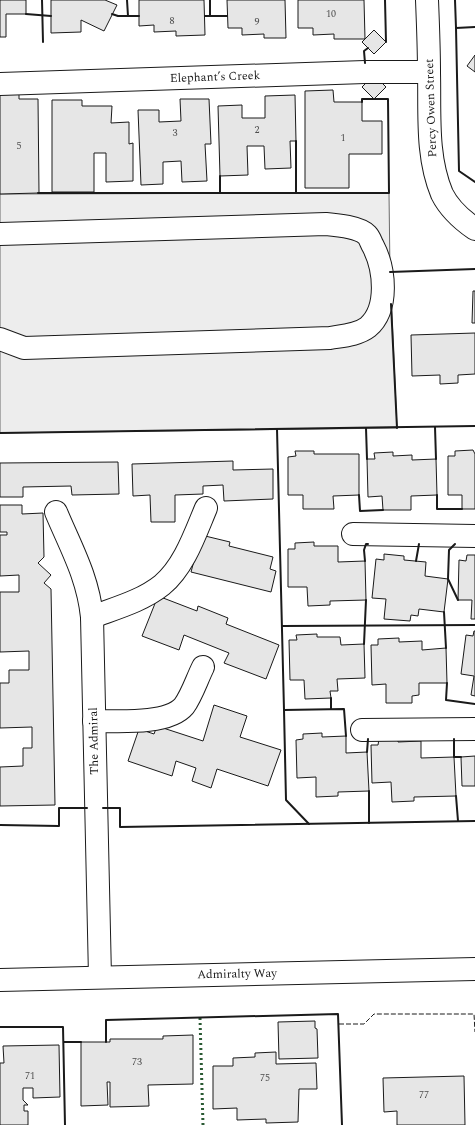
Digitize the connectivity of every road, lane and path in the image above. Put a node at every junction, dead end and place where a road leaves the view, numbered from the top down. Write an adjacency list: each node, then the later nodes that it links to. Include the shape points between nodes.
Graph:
1 (427, 0): 2 (street, Percy Owen Street)
2 (429, 72): 3 (street, Elephant’s Creek); 4 (street, Percy Owen Street, via 429,129 433,162 442,194 454,211)
3 (0, 84)
4 (475, 229)
5 (0, 234): 6 (street, via 326,224 349,227 367,235 377,254 382,273 382,302 377,318 366,328 330,338 24,348)
6 (0, 339)
7 (206, 508): 11 (street, via 190,545 173,574 163,585 130,603)
8 (56, 512): 11 (street, The Admiral, via 82,571)
9 (353, 534): 10 (street)
10 (475, 536)
11 (92, 617): 13 (street, The Admiral)
12 (203, 667): 13 (street, via 184,706 171,714 154,719)
13 (94, 721): 17 (street, The Admiral)
14 (362, 730): 15 (street)
15 (475, 730)
16 (475, 969): 17 (street, Admiralty Way)
17 (100, 977): 18 (street, Admiralty Way)
18 (0, 980)

